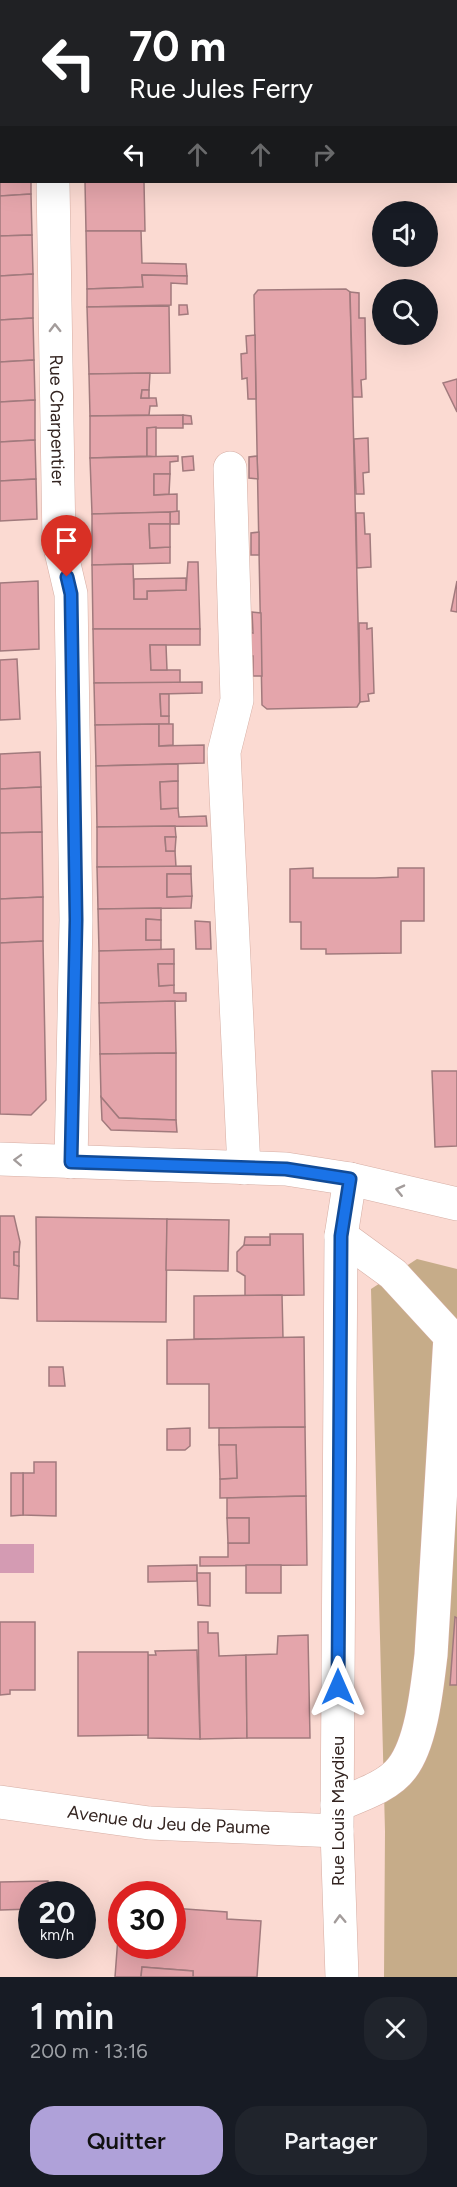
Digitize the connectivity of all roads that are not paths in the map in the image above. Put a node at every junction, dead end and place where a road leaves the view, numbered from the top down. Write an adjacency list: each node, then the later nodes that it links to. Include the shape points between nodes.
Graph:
1 (53, 183): 4 (street, Rue Charpentier, one-way to 1, via 76,920 71,594 59,543)
2 (230, 468): 5 (street, via 237,700 224,752)
3 (0, 1159): 4 (street, one-way to 3)
4 (71, 1162): 5 (street)
5 (244, 1168): 6 (street, via 286,1169)
6 (350, 1179): 7 (street, one-way to 6); 8 (street, Rue Louis Maydieu)
7 (457, 1204)
8 (341, 1236): 10 (street, Rue Louis Maydieu); 10 (street, via 393,1274 450,1336 425,1702 402,1768)
9 (0, 1802): 10 (street, Avenue du Jeu de Paume, via 148,1823)
10 (337, 1818): 11 (street, Rue Louis Maydieu, one-way to 10)
11 (342, 1977)

